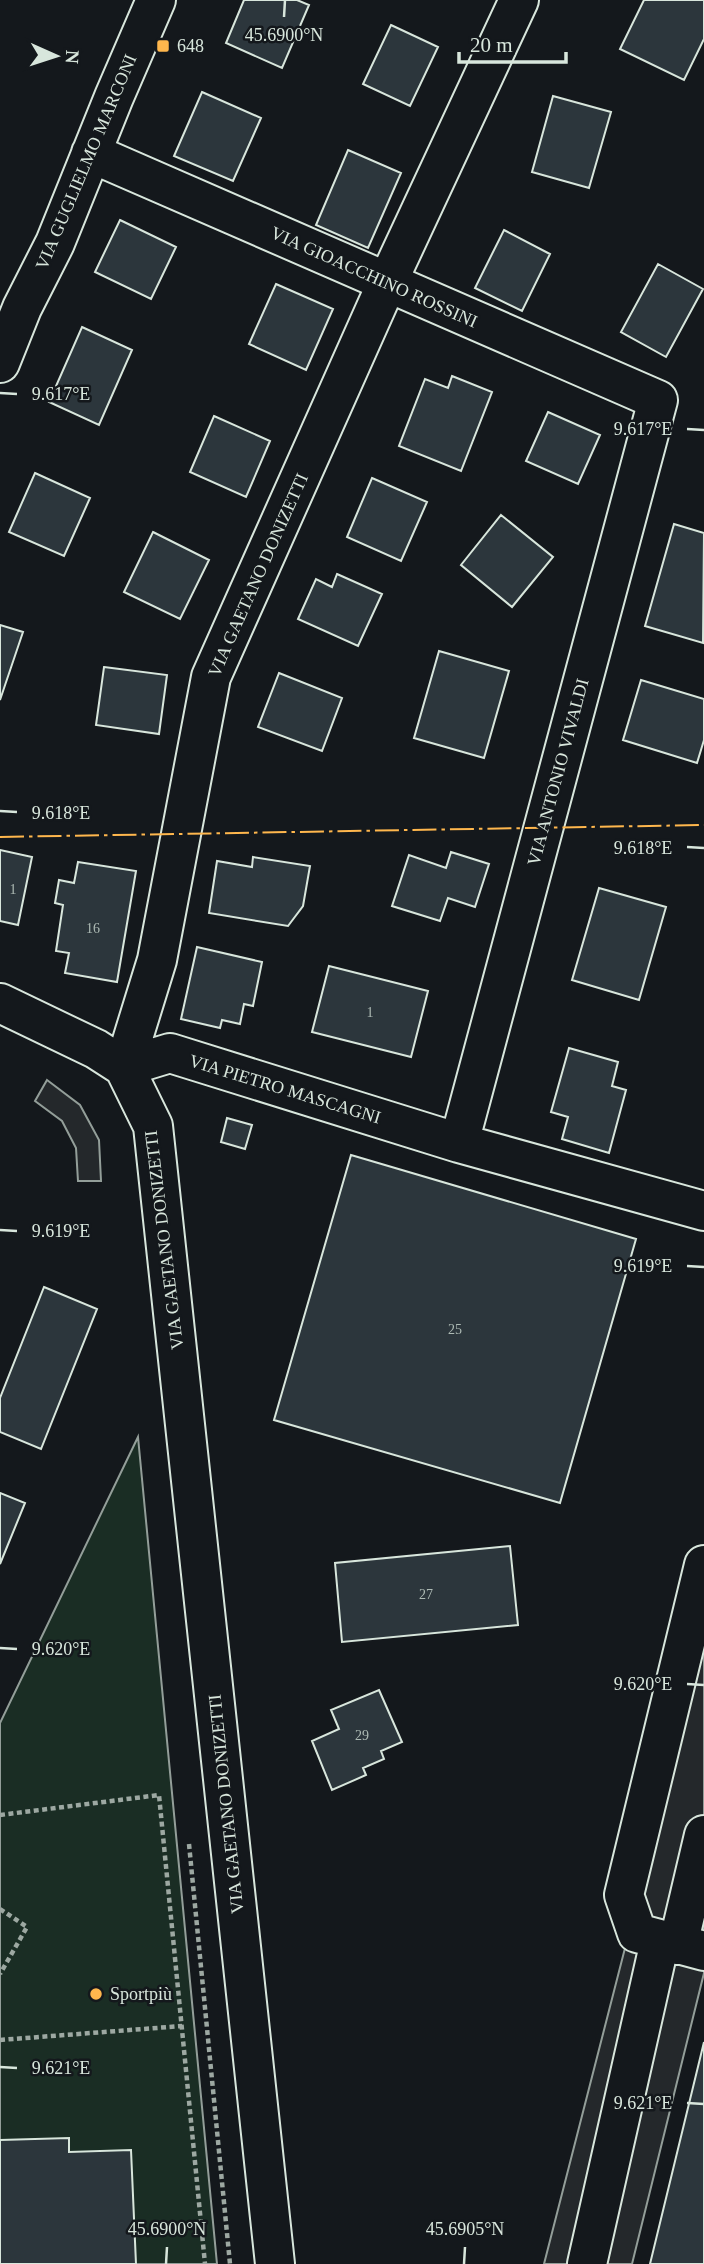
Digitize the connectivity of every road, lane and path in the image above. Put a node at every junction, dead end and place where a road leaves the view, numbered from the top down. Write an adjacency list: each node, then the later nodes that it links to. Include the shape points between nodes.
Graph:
1 (156, 0): 3 (street, VIA GUGLIELMO MARCONI)
2 (519, 0): 4 (street, VIA GAETANO DONIZETTI)
3 (91, 153): 4 (street, VIA GIOACCHINO ROSSINI); 5 (street, VIA GUGLIELMO MARCONI, via 55,243)
4 (387, 283): 7 (street, VIA GIOACCHINO ROSSINI); 9 (street, VIA GAETANO DONIZETTI, via 212,677 157,960)
5 (11, 316): 6 (street, VIA GUGLIELMO MARCONI)
6 (0, 363)
7 (658, 400): 10 (street, VIA ANTONIO VIVALDI)
8 (0, 1003): 9 (street)
9 (124, 1067): 10 (street, VIA PIETRO MASCAGNI, via 170,1053); 21 (street, VIA GAETANO DONIZETTI, via 153,1126)
10 (459, 1143): 11 (street, VIA PIETRO MASCAGNI)
11 (704, 1211)
12 (704, 1565): 16 (street, via 624,1895 637,1933)
13 (0, 1815): 18 (path, via 159,1795)
14 (704, 1836): 16 (street)
15 (0, 1909): 17 (path, via 27,1927)
16 (681, 1945): 22 (street)
17 (0, 1974)
18 (182, 2026): 19 (path); 20 (path)
19 (0, 2040)
20 (205, 2264)
21 (275, 2264)
22 (587, 2264)

